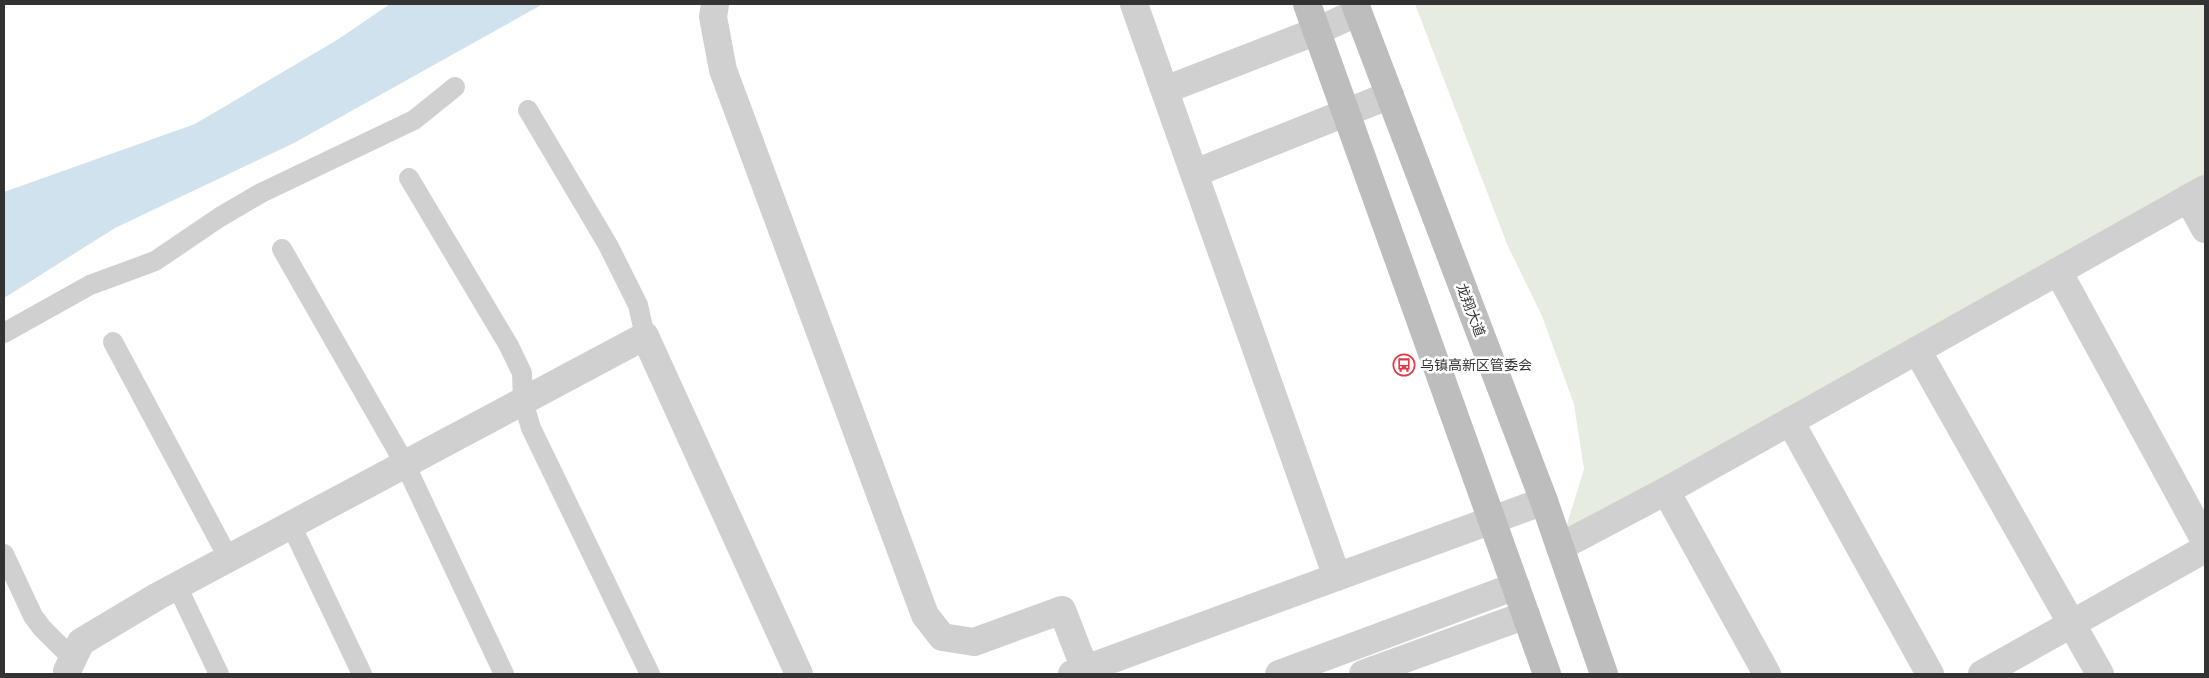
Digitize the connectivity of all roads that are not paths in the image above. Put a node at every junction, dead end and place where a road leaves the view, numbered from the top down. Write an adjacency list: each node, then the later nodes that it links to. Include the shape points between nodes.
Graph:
1 (715, 4): 39 (street, via 713,17 723,70 925,615 942,637 974,642 1062,610)
2 (1134, 4): 7 (street)
3 (1307, 4): 5 (main road)
4 (1357, 8): 5 (street); 8 (main road, 龙翔大道)
5 (1317, 31): 7 (street); 10 (main road)
6 (455, 87): 17 (lane, via 414,120 301,172 220,217 155,261 90,285)
7 (1165, 90): 11 (street)
8 (1390, 95): 10 (street); 25 (main road, 龙翔大道)
9 (528, 110): 18 (lane, via 608,246 638,305)
10 (1346, 113): 11 (street); 26 (main road)
11 (1195, 174): 33 (street)
12 (409, 178): 21 (lane, via 509,346 522,372)
13 (2197, 194): 14 (street); 16 (street)
14 (2205, 229)
15 (282, 250): 23 (lane)
16 (2058, 271): 20 (street); 28 (street)
17 (4, 333)
18 (645, 336): 21 (street); 44 (street)
19 (113, 342): 32 (lane)
20 (1918, 350): 22 (street); 37 (street)
21 (523, 401): 23 (street); 43 (lane, via 532,428)
22 (1790, 421): 24 (street); 50 (street)
23 (405, 464): 27 (street); 42 (lane)
24 (1666, 490): 29 (street); 49 (street)
25 (1544, 501): 26 (street); 29 (main road, 龙翔大道)
26 (1492, 520): 33 (street); 35 (main road)
27 (291, 525): 32 (street); 41 (lane)
28 (2205, 541)
29 (1560, 547): 48 (main road, 龙翔大道)
30 (2205, 548): 37 (street)
31 (4, 554): 38 (lane, via 33,616)
32 (229, 559): 34 (street)
33 (1337, 577): 39 (street)
34 (177, 586): 38 (street, via 81,642); 40 (lane)
35 (1516, 586): 36 (main road); 45 (street)
36 (1526, 615): 46 (street); 47 (main road)
37 (2072, 624): 51 (street); 52 (street)
38 (71, 666)
39 (1079, 672)
40 (219, 674)
41 (362, 674)
42 (504, 674)
43 (650, 674)
44 (799, 674)
45 (1279, 674)
46 (1363, 674)
47 (1547, 674)
48 (1604, 674)
49 (1767, 674)
50 (1930, 674)
51 (1982, 674)
52 (2100, 674)

